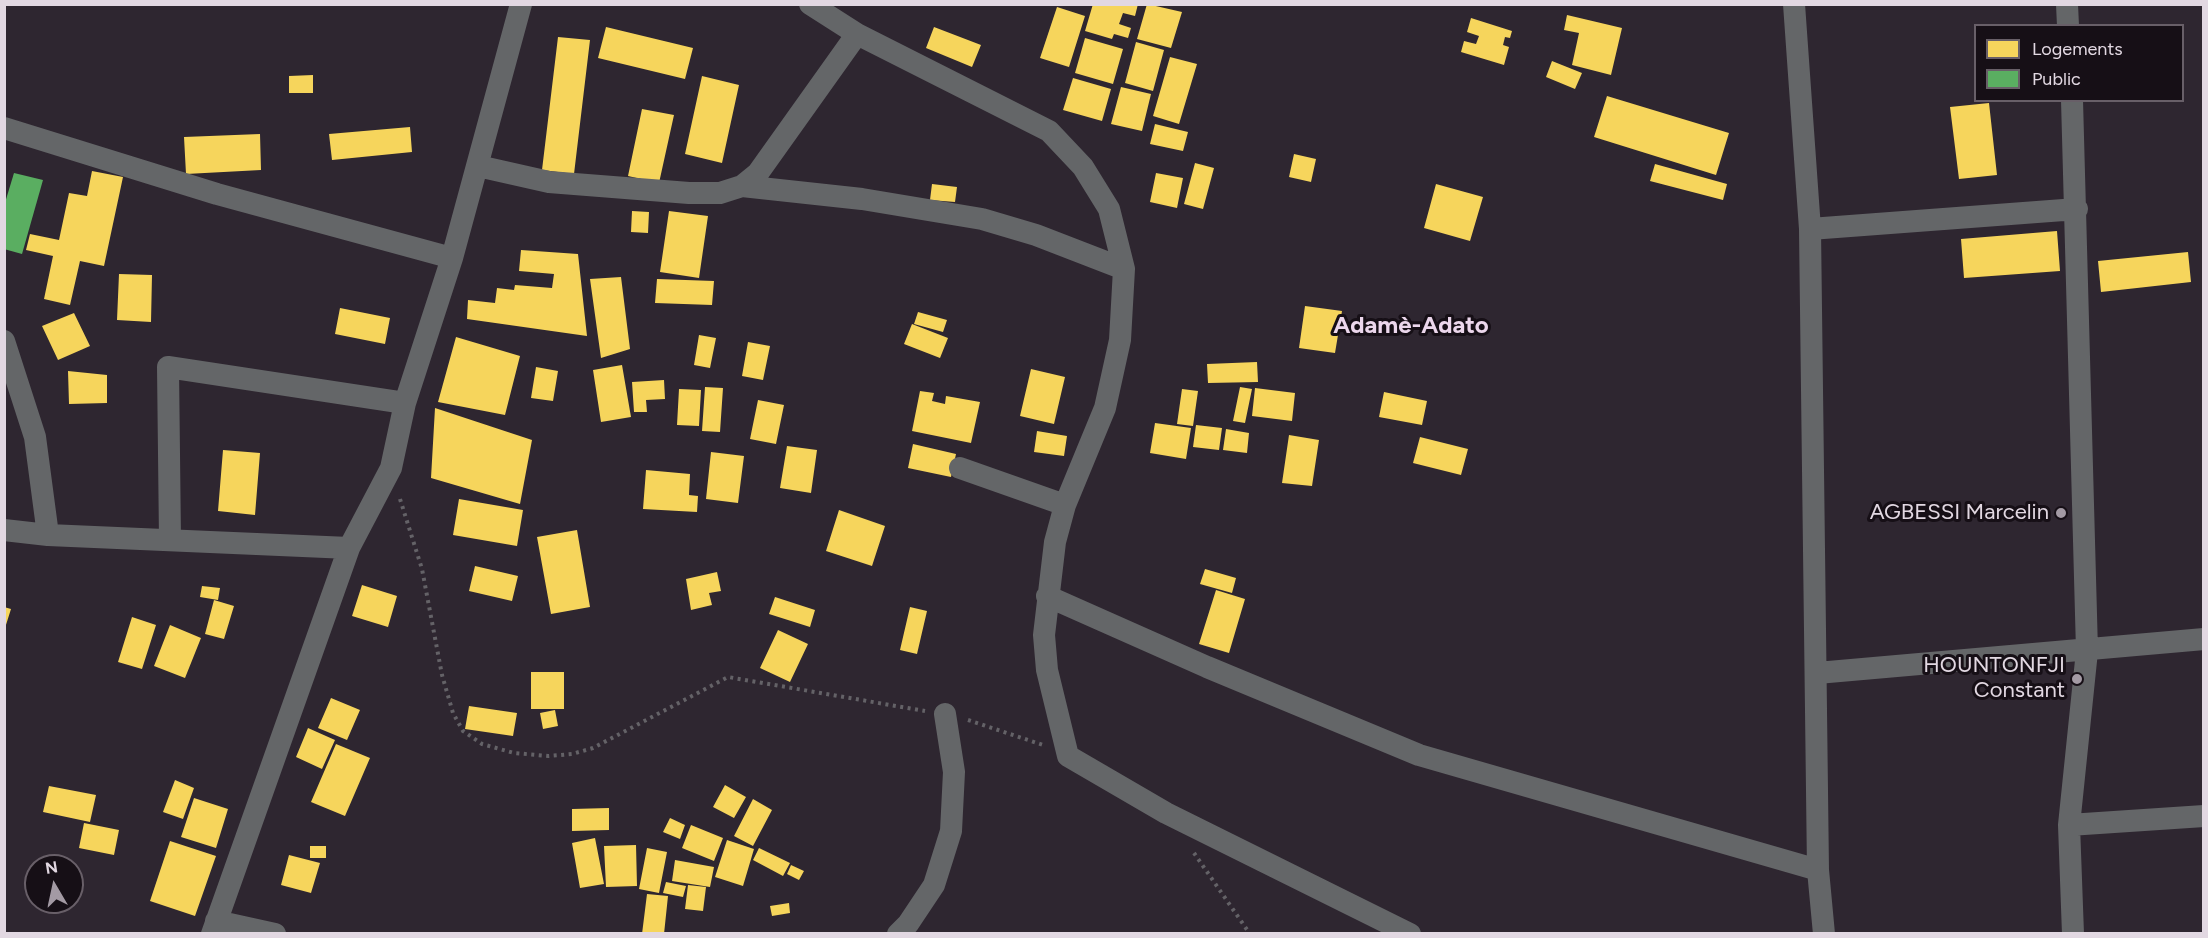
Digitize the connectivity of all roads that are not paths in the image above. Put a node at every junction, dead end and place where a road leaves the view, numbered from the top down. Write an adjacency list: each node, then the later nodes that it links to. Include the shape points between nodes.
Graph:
1 (521, 4): 9 (street)
2 (810, 4): 6 (street)
3 (1794, 4): 12 (street)
4 (2067, 4): 5 (street)
5 (2068, 24)
6 (857, 34): 10 (street, via 758,173); 14 (street, via 1048,131 1083,167 1109,209)
7 (2072, 102): 11 (street)
8 (4, 128): 13 (street, via 217,194)
9 (478, 166): 10 (street, via 549,183 689,193 720,193); 13 (street)
10 (742, 186): 14 (street, via 862,199 981,219 1036,235)
11 (2077, 209): 12 (street); 25 (street)
12 (1810, 229): 26 (street)
13 (452, 258): 16 (street)
14 (1124, 269): 18 (street, via 1120,340 1105,408)
15 (4, 341): 20 (street, via 35,437)
16 (405, 403): 21 (street, via 168,367); 22 (street, via 391,468)
17 (960, 468): 18 (street)
18 (1065, 505): 23 (street)
19 (4, 530): 20 (street)
20 (48, 535): 21 (street)
21 (170, 540): 22 (street)
22 (349, 548): 31 (street)
23 (1047, 596): 30 (street, via 1419,755); 34 (street, via 1047,670 1068,756 1166,813)
24 (2204, 639): 25 (street)
25 (2087, 651): 26 (street); 29 (street)
26 (1817, 673): 30 (street)
27 (945, 714): 33 (street, via 954,772 951,831 934,885)
28 (2204, 816): 29 (street)
29 (2069, 825): 36 (street)
30 (1818, 870): 35 (street)
31 (214, 927): 32 (street)
32 (275, 933)
33 (898, 933)
34 (1410, 933)
35 (1824, 933)
36 (2073, 933)

